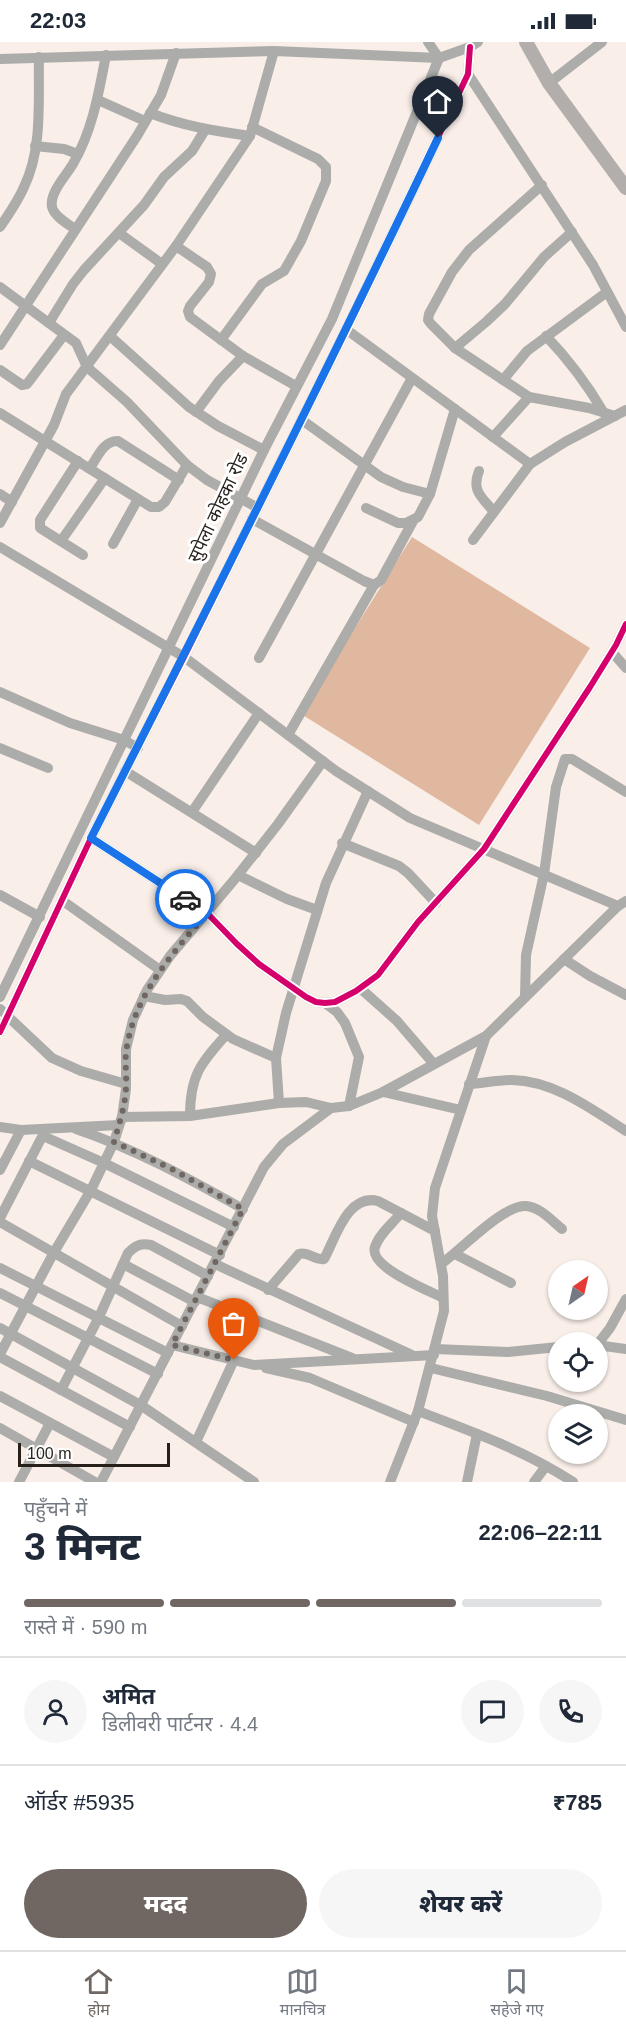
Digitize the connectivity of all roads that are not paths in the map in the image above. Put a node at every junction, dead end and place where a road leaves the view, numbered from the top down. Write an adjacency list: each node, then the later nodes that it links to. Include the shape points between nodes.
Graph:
1 (428, 42): 9 (street)
2 (526, 42): 12 (main road)
3 (602, 42): 12 (street)
4 (474, 45): 9 (street); 11 (street)
5 (274, 51): 6 (street); 9 (street); 16 (street)
6 (176, 53): 7 (street); 14 (street)
7 (106, 55): 8 (street); 13 (street)
8 (39, 57): 10 (street); 17 (street)
9 (439, 58): 44 (street, सुपेला कोहका रोड, via 332,319)
10 (0, 59)
11 (468, 74): 19 (street); 32 (street)
12 (549, 83): 20 (main road)
13 (98, 100): 14 (street); 18 (street)
14 (148, 117): 15 (street); 22 (street)
15 (205, 130): 16 (street); 24 (street, via 192,151 164,177)
16 (251, 131): 25 (street); 36 (street, via 318,159 326,167 326,181 301,242 284,271 262,284)
17 (35, 146): 18 (street); 21 (street, via 25,185)
18 (78, 154): 22 (street, via 52,202 55,213)
19 (542, 185): 23 (street); 38 (street, via 469,250 433,305 428,320)
20 (626, 188)
21 (0, 227)
22 (75, 230): 29 (street)
23 (572, 232): 28 (street); 38 (street, via 544,257 492,316)
24 (119, 233): 26 (street); 30 (street, via 78,277)
25 (176, 246): 26 (street); 36 (street, via 210,270 211,278 189,306 189,315)
26 (162, 264): 34 (street)
27 (1, 285): 29 (street)
28 (607, 292): 31 (street); 35 (street)
29 (26, 306): 30 (street); 37 (street)
30 (49, 323): 33 (street)
31 (626, 327)
32 (347, 330): 42 (street); 51 (street)
33 (64, 335): 40 (street, via 75,343); 41 (street, via 27,384 22,385)
34 (110, 336): 40 (street); 48 (street)
35 (546, 336): 43 (street, via 527,351); 50 (street)
36 (221, 340): 39 (street)
37 (0, 345)
38 (455, 348): 43 (street)
39 (243, 356): 44 (street); 48 (street)
40 (87, 367): 53 (street, via 66,394); 57 (street)
41 (0, 370)
42 (412, 378): 46 (street); 58 (street)
43 (503, 380): 45 (street)
44 (296, 386): 54 (street, सुपेला कोहका रोड)
45 (529, 397): 50 (street); 52 (street)
46 (455, 409): 52 (street); 64 (street)
47 (626, 410): 50 (street)
48 (196, 412): 54 (street)
49 (0, 413): 53 (street)
50 (609, 415): 56 (street)
51 (302, 420): 58 (street); 68 (street)
52 (493, 437): 56 (street)
53 (46, 440): 55 (street); 67 (street)
54 (264, 450): 66 (street, सुपेला कोहका रोड)
55 (78, 460): 59 (street); 75 (street, via 39,522 40,528)
56 (530, 464): 70 (street)
57 (187, 465): 62 (street); 66 (street)
58 (363, 465): 64 (street, via 391,483); 78 (street)
59 (90, 468): 61 (street); 62 (street, via 113,440)
60 (479, 471): 70 (street, via 475,488)
61 (105, 478): 65 (street); 75 (street)
62 (178, 480): 65 (street, via 159,507)
63 (0, 494): 67 (street)
64 (430, 494): 72 (street, via 423,512)
65 (138, 499): 76 (street)
66 (241, 499): 68 (street); 83 (street, सुपेला कोहका रोड)
67 (12, 502): 73 (street)
68 (258, 508): 71 (street)
69 (366, 508): 72 (street, via 398,523)
70 (494, 512): 74 (street)
71 (252, 519): 78 (street); 84 (street)
72 (413, 521): 80 (street, via 381,580)
73 (0, 524)
74 (473, 540)
75 (61, 541): 79 (street)
76 (113, 544)
77 (0, 547): 83 (street)
78 (315, 553): 80 (street); 85 (street)
79 (83, 555)
80 (374, 585): 89 (street)
81 (626, 624): 82 (street)
82 (618, 647): 86 (street); 101 (street)
83 (169, 648): 84 (street); 90 (street, सुपेला कोहका रोड)
84 (184, 657): 88 (street); 92 (street)
85 (259, 658)
86 (626, 668)
87 (0, 692): 90 (street, via 70,723)
88 (259, 713): 89 (street); 98 (street)
89 (288, 735): 93 (street)
90 (124, 740): 92 (street); 111 (street, सुपेला कोहका रोड)
91 (0, 748): 94 (street)
92 (138, 748): 95 (street)
93 (323, 761): 96 (street); 102 (street)
94 (48, 768)
95 (125, 771): 98 (street); 99 (street)
96 (368, 792): 100 (street); 101 (street, via 410,818)
97 (626, 792): 103 (street, via 572,759 565,759 556,787)
98 (192, 812): 102 (street)
99 (91, 838): 106 (street); 110 (street)
100 (342, 843): 107 (street, via 399,866); 109 (street)
101 (484, 849): 103 (street); 107 (street)
102 (256, 853): 104 (street)
103 (544, 874): 108 (street); 118 (street, via 526,955)
104 (238, 875): 109 (street); 110 (street)
105 (0, 895): 111 (street)
106 (63, 901): 113 (street); 121 (street)
107 (436, 903): 114 (street, via 383,969)
108 (622, 903): 112 (street)
109 (317, 910): 115 (street)
110 (207, 913): 113 (street); 115 (street, via 259,964)
111 (40, 917): 119 (street, सुपेला कोहका रोड)
112 (564, 958): 116 (street); 118 (street)
113 (160, 970): 117 (street)
114 (360, 988): 120 (street, via 335,1002); 126 (street, via 397,1021)
115 (294, 989): 120 (street); 125 (street)
116 (626, 995)
117 (144, 996): 123 (street, via 186,1001); 127 (street, via 126,1049)
118 (525, 997): 124 (street)
119 (0, 998)
120 (325, 1003): 131 (street, via 345,1023 359,1057)
121 (4, 1012): 122 (street); 127 (street, via 52,1058)
122 (0, 1032)
123 (226, 1035): 125 (street); 134 (street, via 193,1080)
124 (486, 1036): 126 (street); 128 (street)
125 (276, 1058): 130 (street)
126 (433, 1063): 129 (street)
127 (126, 1084): 135 (street)
128 (469, 1084): 133 (street); 139 (street, via 512,1080 539,1084)
129 (383, 1092): 131 (street); 133 (street)
130 (279, 1103): 132 (street, via 306,1102); 134 (street)
131 (349, 1106): 132 (street)
132 (331, 1108): 146 (street, via 277,1152 264,1167)
133 (461, 1110): 151 (street, via 435,1188)
134 (190, 1116): 135 (street)
135 (122, 1117): 137 (street, via 119,1125); 141 (street)
136 (0, 1127): 138 (street)
137 (70, 1127): 140 (street); 141 (street)
138 (21, 1130): 140 (street); 144 (street)
139 (626, 1131)
140 (45, 1132): 142 (street); 143 (street)
141 (114, 1142): 143 (street); 146 (street)
142 (29, 1161): 145 (street); 148 (street)
143 (104, 1163): 145 (street); 149 (street)
144 (0, 1170)
145 (91, 1190): 152 (street); 154 (street)
146 (243, 1209): 149 (street)
147 (401, 1213): 151 (street); 162 (street, via 372,1199 363,1202 345,1215 324,1259 299,1254); 164 (street, via 379,1240 374,1255 385,1269)
148 (0, 1220): 152 (street)
149 (234, 1227): 154 (street)
150 (562, 1229): 153 (street, via 534,1208 519,1206 504,1213)
151 (435, 1231): 156 (street)
152 (53, 1254): 160 (street); 161 (street)
153 (455, 1254): 156 (street); 159 (street)
154 (217, 1260): 158 (street); 162 (street)
155 (123, 1264): 158 (street, via 134,1247 151,1245); 161 (street); 166 (street)
156 (441, 1264): 164 (street)
157 (0, 1268): 160 (street)
158 (208, 1276): 166 (street)
159 (511, 1284)
160 (37, 1285): 167 (street); 168 (street)
161 (113, 1288): 168 (street); 169 (street)
162 (268, 1290): 179 (street)
163 (0, 1293): 167 (street)
164 (443, 1298): 177 (street, via 444,1311)
165 (626, 1299): 171 (street)
166 (196, 1300): 169 (street); 180 (street)
167 (26, 1306): 170 (street); 172 (street)
168 (99, 1317): 172 (street); 175 (street)
169 (182, 1326): 175 (street)
170 (5, 1331): 178 (street); 183 (street)
171 (607, 1332)
172 (88, 1338): 183 (street); 185 (street)
173 (608, 1347): 176 (street)
174 (548, 1348): 177 (street)
175 (170, 1349): 181 (street); 185 (street)
176 (626, 1349)
177 (434, 1352): 179 (street); 184 (street)
178 (0, 1356): 186 (street)
179 (415, 1356): 180 (street)
180 (356, 1359): 182 (street)
181 (234, 1360): 182 (street); 195 (street)
182 (254, 1365): 189 (street, via 310,1378)
183 (73, 1368): 186 (street); 188 (street)
184 (431, 1368): 189 (street); 190 (street)
185 (158, 1374): 188 (street)
186 (61, 1390): 192 (street)
187 (0, 1396): 191 (street)
188 (142, 1406): 192 (street); 195 (street)
189 (416, 1417): 194 (street); 203 (street)
190 (626, 1420)
191 (50, 1423): 196 (street); 197 (street)
192 (130, 1427): 197 (street)
193 (0, 1428): 196 (street)
194 (477, 1434): 198 (street); 204 (street)
195 (196, 1442): 199 (street)
196 (37, 1448): 200 (street); 201 (street)
197 (114, 1457): 202 (street)
198 (546, 1466): 205 (street); 206 (street)
199 (251, 1481)
200 (19, 1482)
201 (95, 1482)
202 (101, 1482)
203 (390, 1482)
204 (468, 1482)
205 (534, 1482)
206 (573, 1482)

